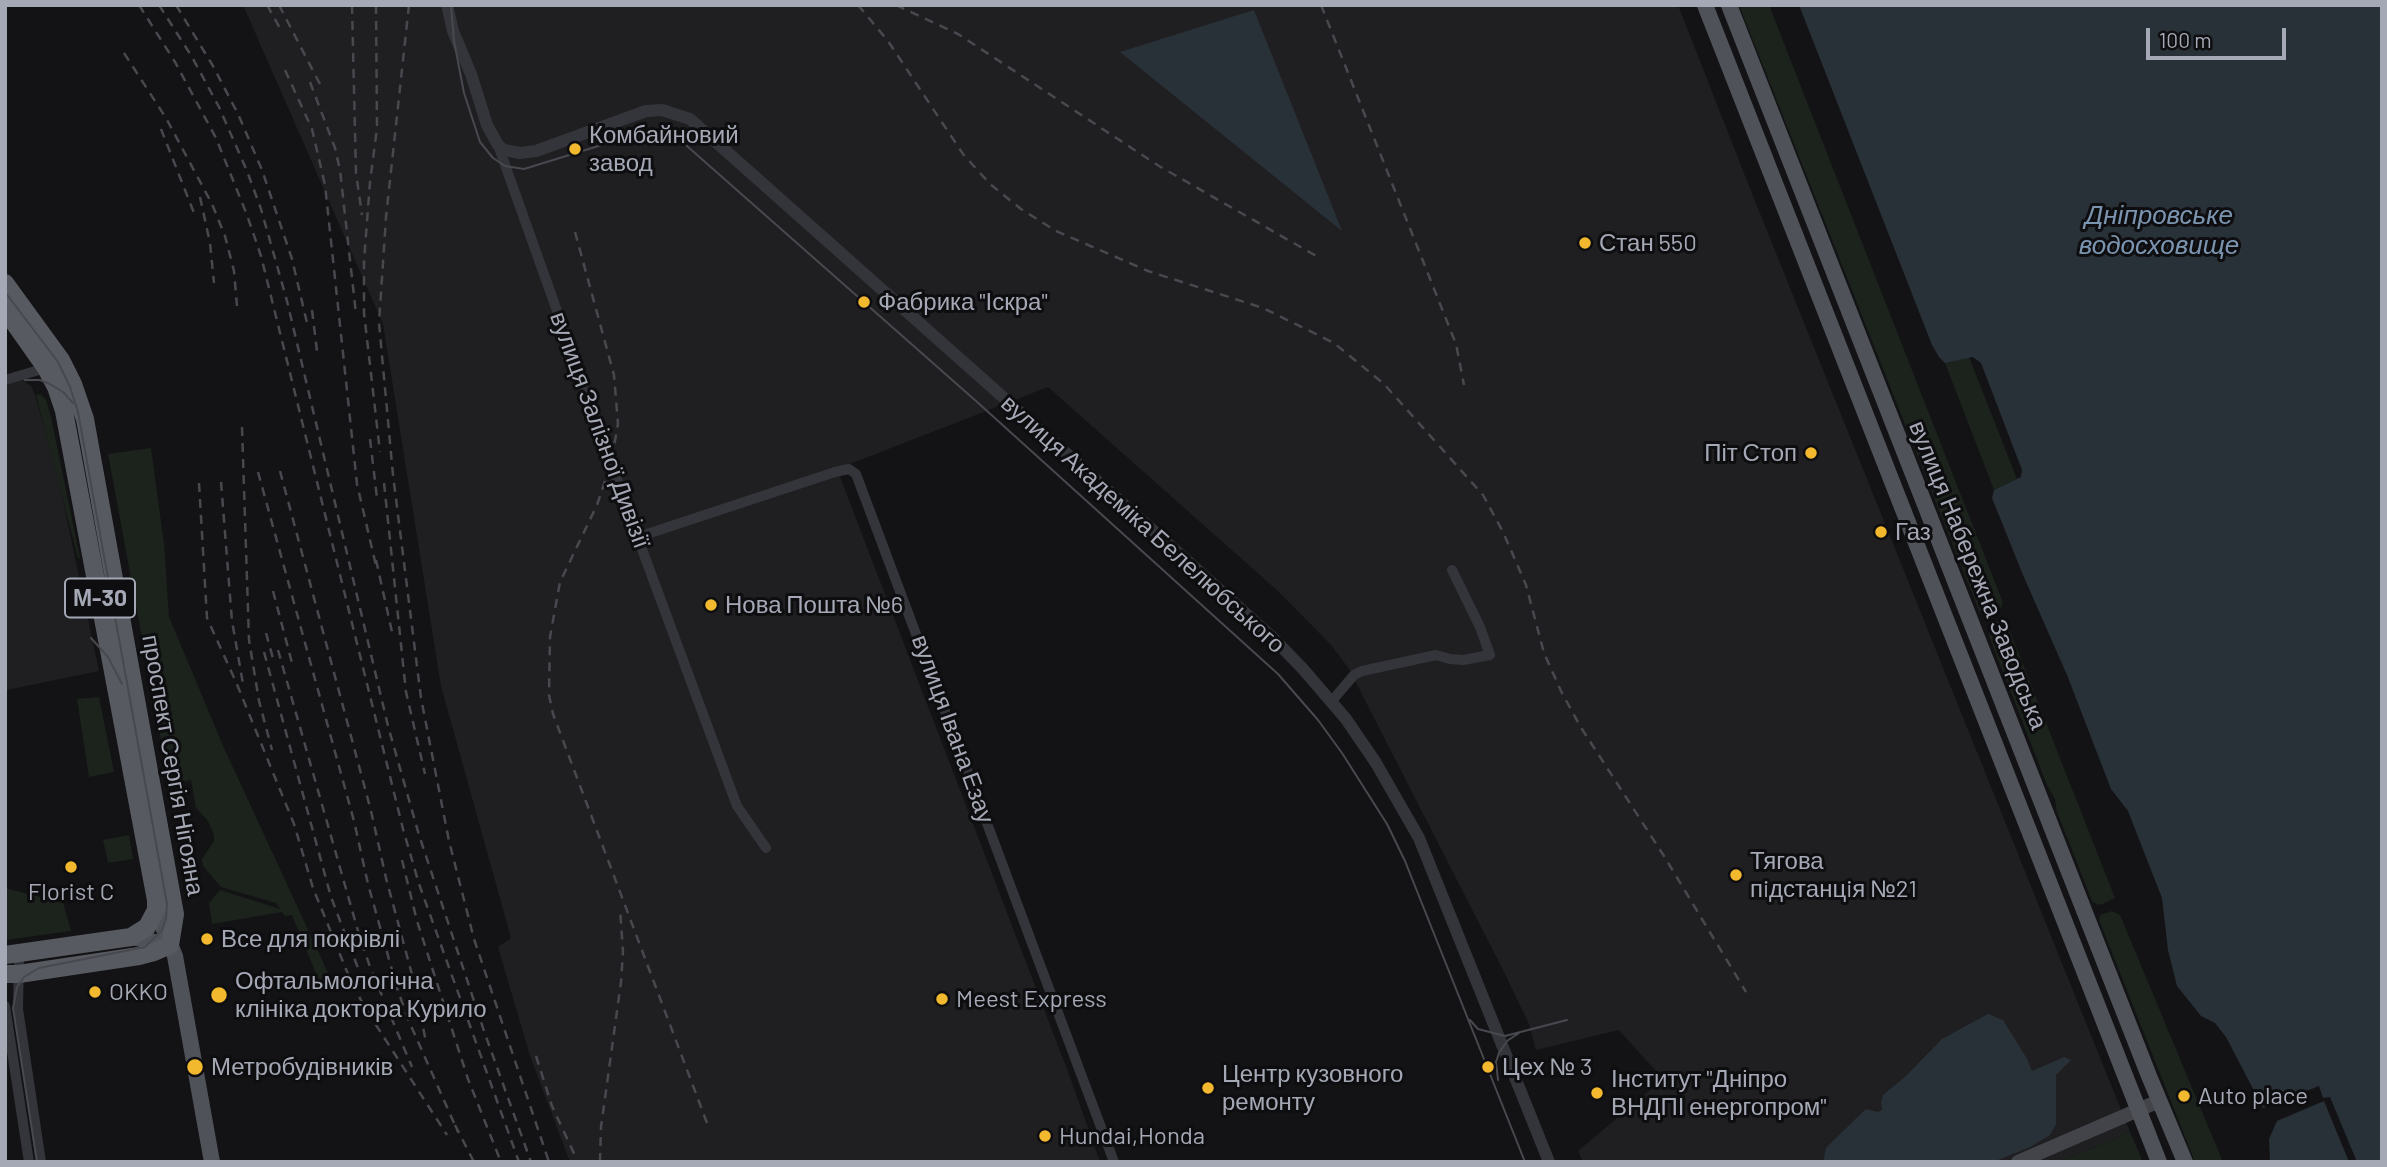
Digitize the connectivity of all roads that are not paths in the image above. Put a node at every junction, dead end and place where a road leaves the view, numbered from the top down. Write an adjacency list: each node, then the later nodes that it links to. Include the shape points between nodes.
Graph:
1 (447, 5): 4 (street, вулиця Залізної Дивізії)
2 (1705, 5): 20 (main road, вулиця Набережна Заводська)
3 (1729, 5): 19 (main road, вулиця Набережна Заводська)
4 (498, 145): 9 (street, вулиця Залізної Дивізії); 11 (street, вулиця Академіка Белелюбського, via 511,153 536,151 646,111 662,110 690,119 1264,629)
5 (5, 283): 7 (highway, проспект Сергія Нігояна / М-30)
6 (5, 310): 7 (highway, проспект Сергія Нігояна / М-30)
7 (53, 364): 8 (street); 13 (highway, проспект Сергія Нігояна / М-30); 15 (highway, проспект Сергія Нігояна / М-30, via 80,402 90,448 172,895 175,923)
8 (5, 380)
9 (638, 537): 12 (street, вулиця Залізної Дивізії, via 737,806); 24 (street, вулиця Івана Езау, via 835,472 849,469 856,474)
10 (1452, 570): 11 (street, via 1490,655 1464,660 1436,655 1362,671)
11 (1331, 702): 25 (street, вулиця Академіка Белелюбського, via 1376,763 1419,838)
12 (766, 848)
13 (156, 900): 14 (highway, via 153,919); 15 (main road, проспект Сергія Нігояна)
14 (131, 937): 15 (main road); 16 (highway)
15 (170, 945): 17 (highway, via 139,956); 23 (main road, проспект Сергія Нігояна)
16 (9, 955): 17 (street)
17 (9, 975): 22 (street)
18 (5, 1006): 21 (street)
19 (2159, 1101): 20 (main road); 28 (main road, вулиця Набережна Заводська)
20 (2138, 1110): 26 (main road); 27 (main road, вулиця Набережна Заводська)
21 (29, 1162)
22 (41, 1162)
23 (212, 1162)
24 (1114, 1162)
25 (1549, 1162)
26 (2018, 1162)
27 (2158, 1162)
28 (2185, 1162)

